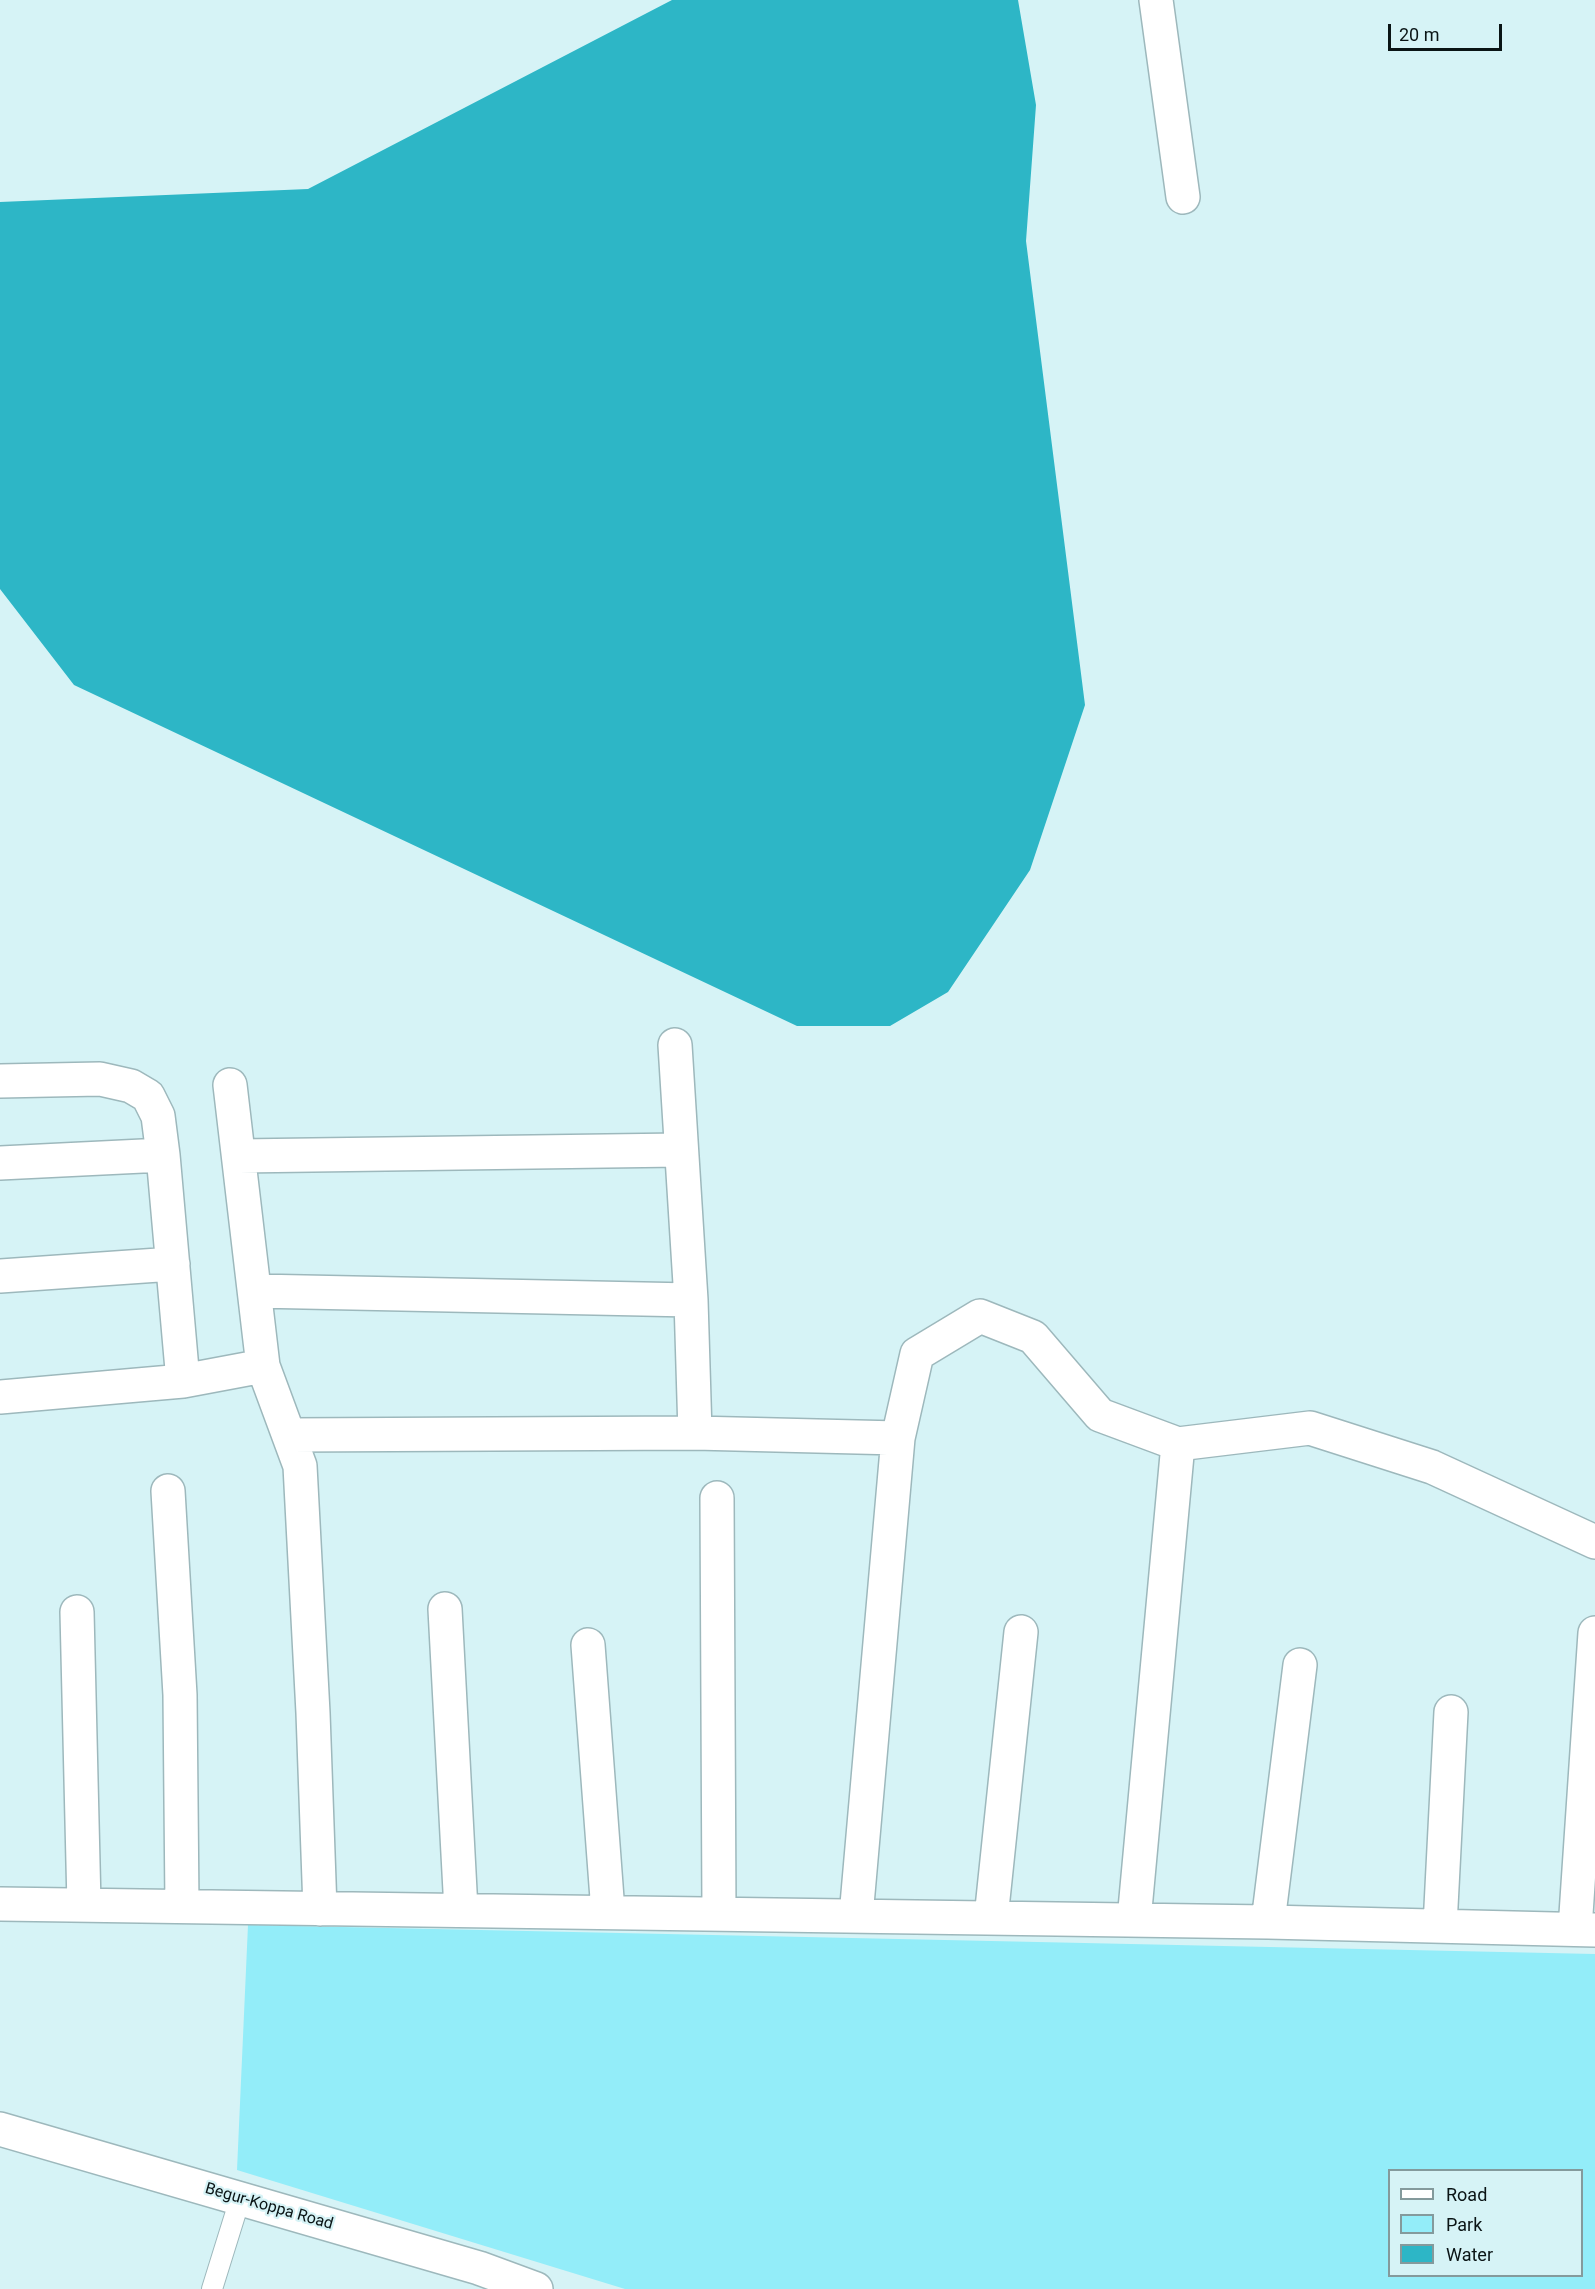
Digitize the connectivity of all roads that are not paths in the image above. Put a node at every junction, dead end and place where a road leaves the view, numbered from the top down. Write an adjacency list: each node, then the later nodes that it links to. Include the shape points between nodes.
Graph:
1 (1156, 0): 2 (street)
2 (1183, 197)
3 (675, 1045): 6 (street)
4 (0, 1081): 7 (street, via 99,1079 131,1086 148,1096 158,1116)
5 (230, 1085): 8 (street)
6 (680, 1150): 8 (street); 13 (street)
7 (164, 1155): 9 (street); 10 (street)
8 (239, 1156): 12 (street)
9 (0, 1163)
10 (173, 1264): 11 (street); 15 (street)
11 (0, 1275)
12 (256, 1291): 13 (street); 14 (street)
13 (691, 1300): 17 (street)
14 (263, 1366): 15 (street); 18 (street)
15 (183, 1381): 16 (street)
16 (0, 1397)
17 (695, 1433): 18 (street); 19 (street)
18 (291, 1435): 34 (street, via 300,1466)
19 (898, 1438): 20 (street, via 917,1354 980,1316 1033,1336 1100,1415); 38 (street)
20 (1178, 1444): 23 (street, via 1310,1428 1432,1467); 40 (street)
21 (168, 1491): 33 (street, via 180,1695)
22 (717, 1498): 37 (street)
23 (1595, 1542)
24 (445, 1609): 35 (street)
25 (77, 1612): 32 (street)
26 (1021, 1632): 39 (street)
27 (1595, 1633): 43 (street)
28 (588, 1645): 36 (street)
29 (1300, 1665): 41 (street)
30 (1451, 1712): 42 (street)
31 (0, 1904): 32 (street)
32 (84, 1905): 33 (street)
33 (182, 1906): 34 (street)
34 (320, 1909): 35 (street)
35 (462, 1910): 36 (street)
36 (608, 1912): 37 (street)
37 (719, 1914): 38 (street)
38 (856, 1916): 39 (street)
39 (991, 1918): 40 (street)
40 (1134, 1920): 41 (street)
41 (1268, 1922): 42 (street)
42 (1440, 1926): 43 (street)
43 (1585, 1930)
44 (0, 2129): 45 (street, Begur-Koppa Road)
45 (240, 2199): 46 (lane); 47 (street, Begur-Koppa Road, via 479,2268)
46 (212, 2289)
47 (536, 2289)

